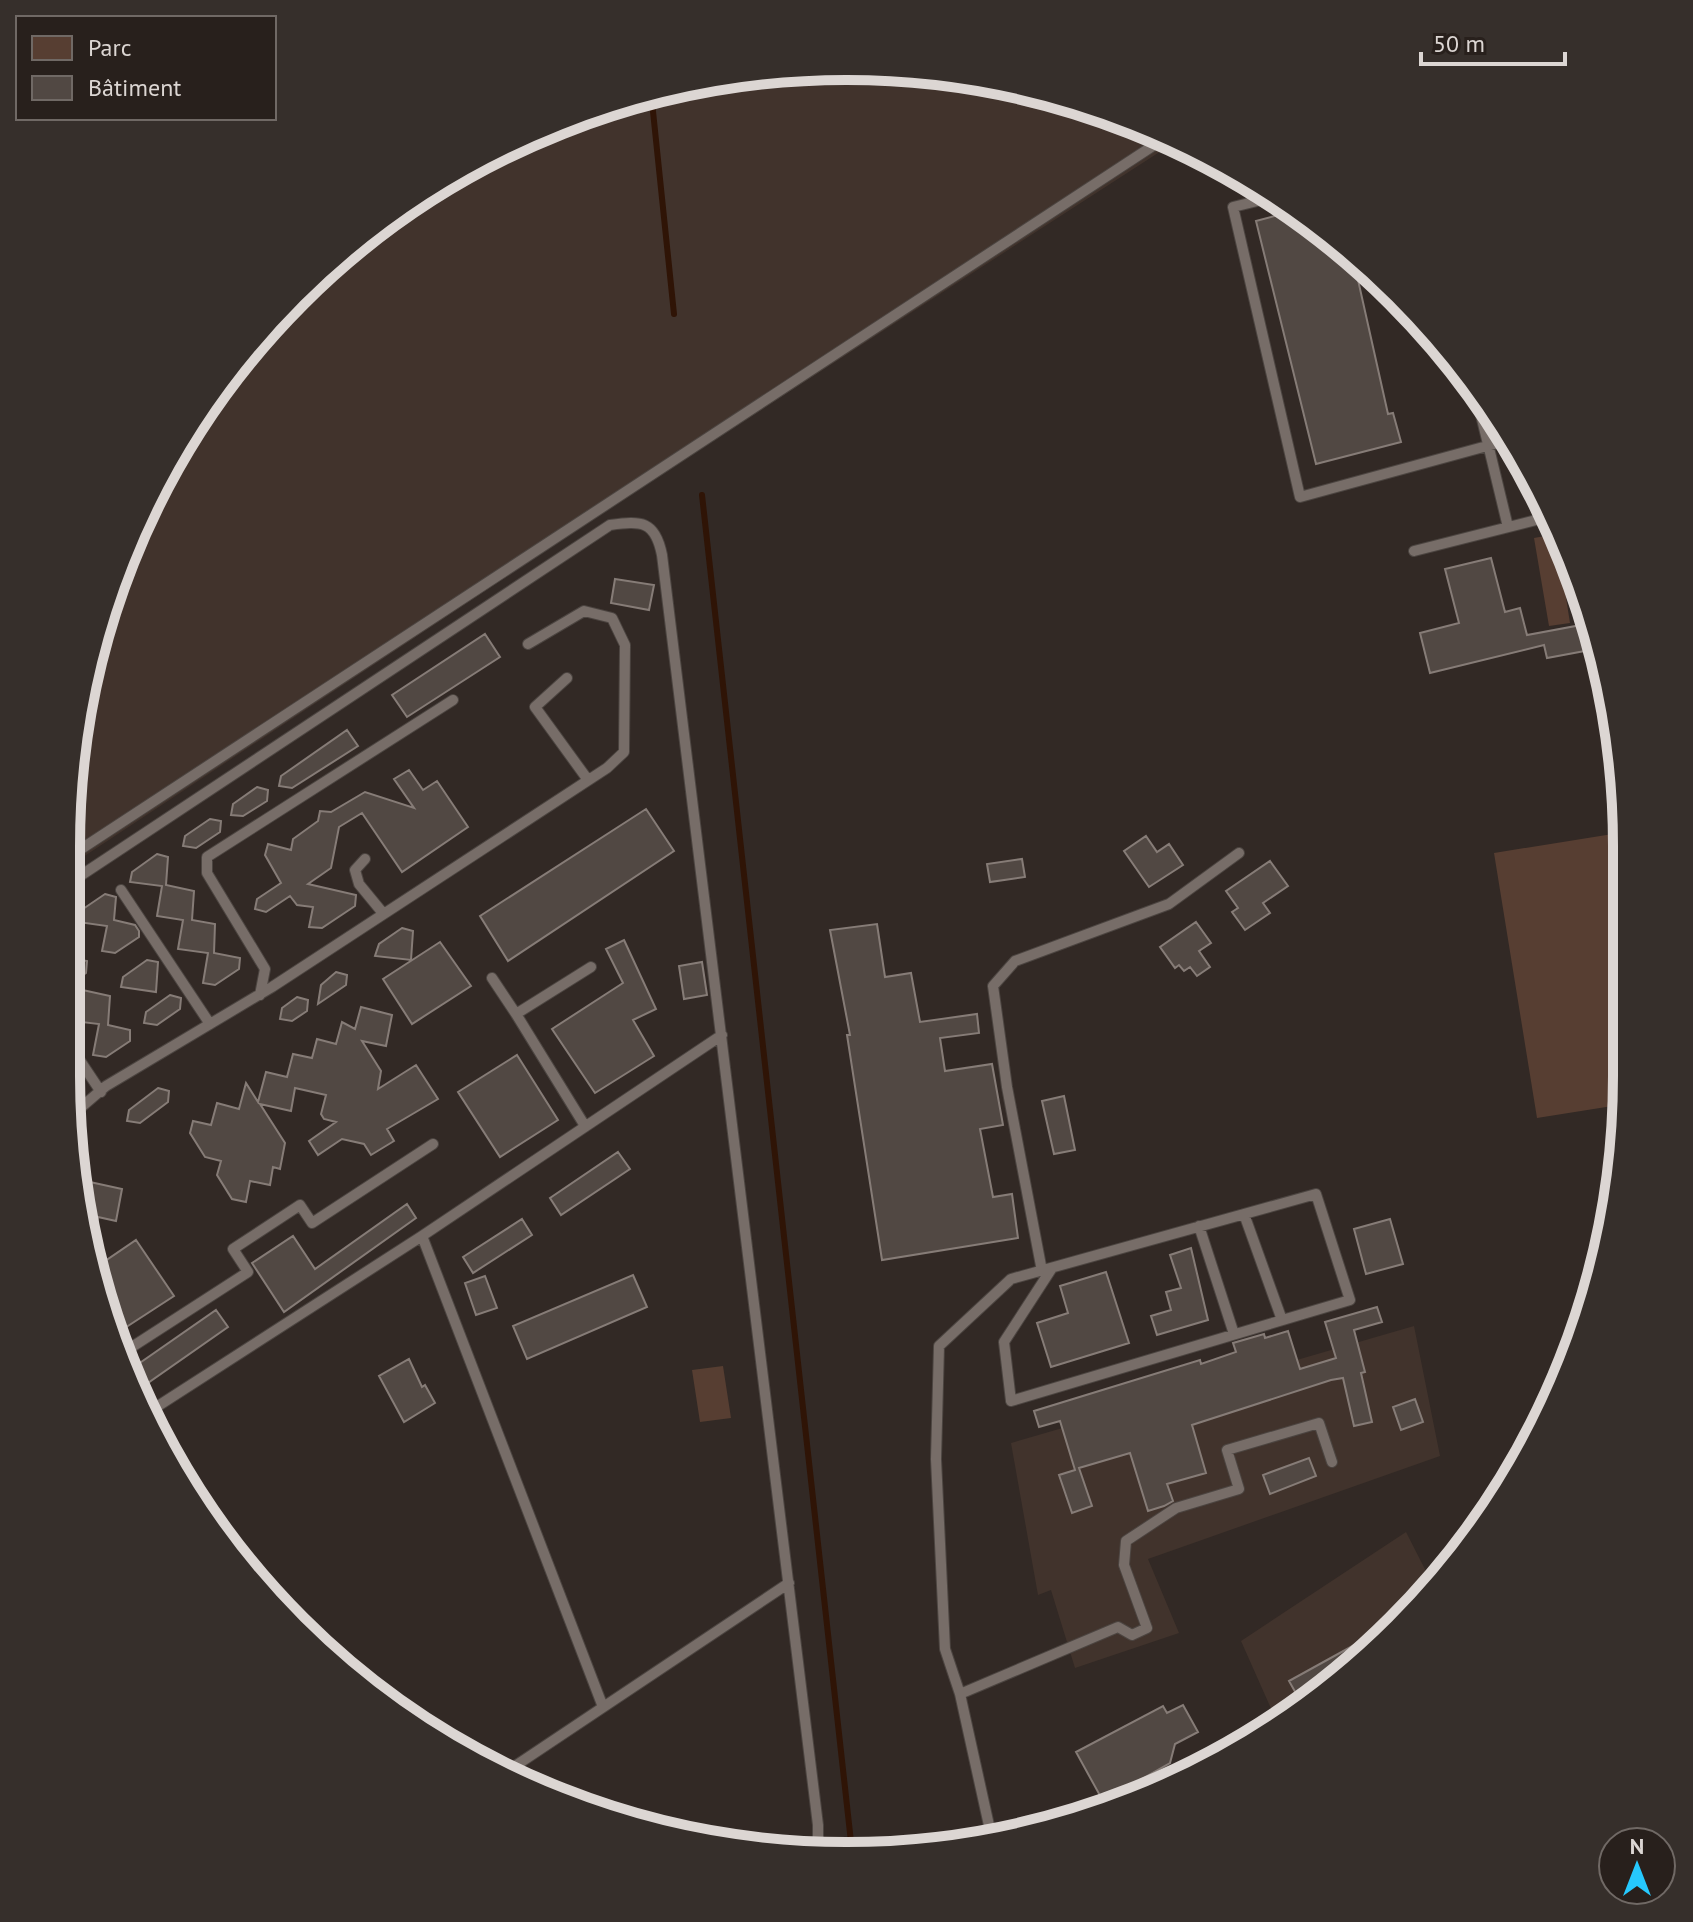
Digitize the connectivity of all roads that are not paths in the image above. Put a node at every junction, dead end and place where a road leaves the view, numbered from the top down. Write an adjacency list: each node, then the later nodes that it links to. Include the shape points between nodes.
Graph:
1 (1155, 145): 13 (lane)
2 (1258, 201): 5 (lane, via 1233,207 1300,497)
3 (1482, 418): 5 (lane)
4 (1498, 443): 5 (lane)
5 (1489, 446): 7 (lane)
6 (1540, 519): 7 (lane)
7 (1508, 527): 8 (lane)
8 (1414, 551)
9 (528, 644): 12 (lane, via 584,611 612,618 625,645 624,752)
10 (567, 678): 12 (lane, via 535,707)
11 (453, 700): 21 (lane, via 207,857 207,873 265,969)
12 (588, 780): 18 (lane)
13 (80, 850)
14 (1239, 853): 33 (lane, via 1169,904 1015,961 993,986 1007,1087)
15 (365, 859): 18 (lane, via 355,870 359,884)
16 (80, 876): 24 (lane, via 610,525 636,522 652,529 662,555)
17 (121, 890): 23 (lane)
18 (382, 912): 21 (lane)
19 (591, 967): 22 (lane)
20 (492, 978): 22 (lane)
21 (260, 995): 23 (lane)
22 (516, 1014): 28 (lane)
23 (210, 1024): 26 (lane)
24 (722, 1035): 28 (lane); 39 (lane)
25 (80, 1060): 26 (lane)
26 (101, 1092): 27 (lane)
27 (81, 1108)
28 (585, 1126): 32 (lane)
29 (433, 1144): 36 (lane, via 312,1223 300,1205 233,1249 248,1272)
30 (1244, 1214): 31 (lane); 34 (lane); 34 (lane, via 1316,1194 1350,1300)
31 (1199, 1226): 33 (lane); 35 (lane)
32 (422, 1236): 37 (lane); 41 (lane)
33 (1047, 1269): 35 (lane, via 1004,1342 1011,1401); 40 (lane, via 1011,1279 939,1346 936,1459 945,1649)
34 (1282, 1320): 35 (lane)
35 (1234, 1334)
36 (130, 1348)
37 (156, 1408)
38 (1332, 1462): 40 (lane, via 1319,1423 1227,1450 1239,1489 1176,1508 1126,1541 1124,1565 1147,1628 1132,1635 1118,1627)
39 (789, 1583): 41 (lane); 44 (lane)
40 (960, 1694): 43 (lane)
41 (603, 1707): 42 (lane)
42 (514, 1766)
43 (990, 1828)
44 (818, 1841)

